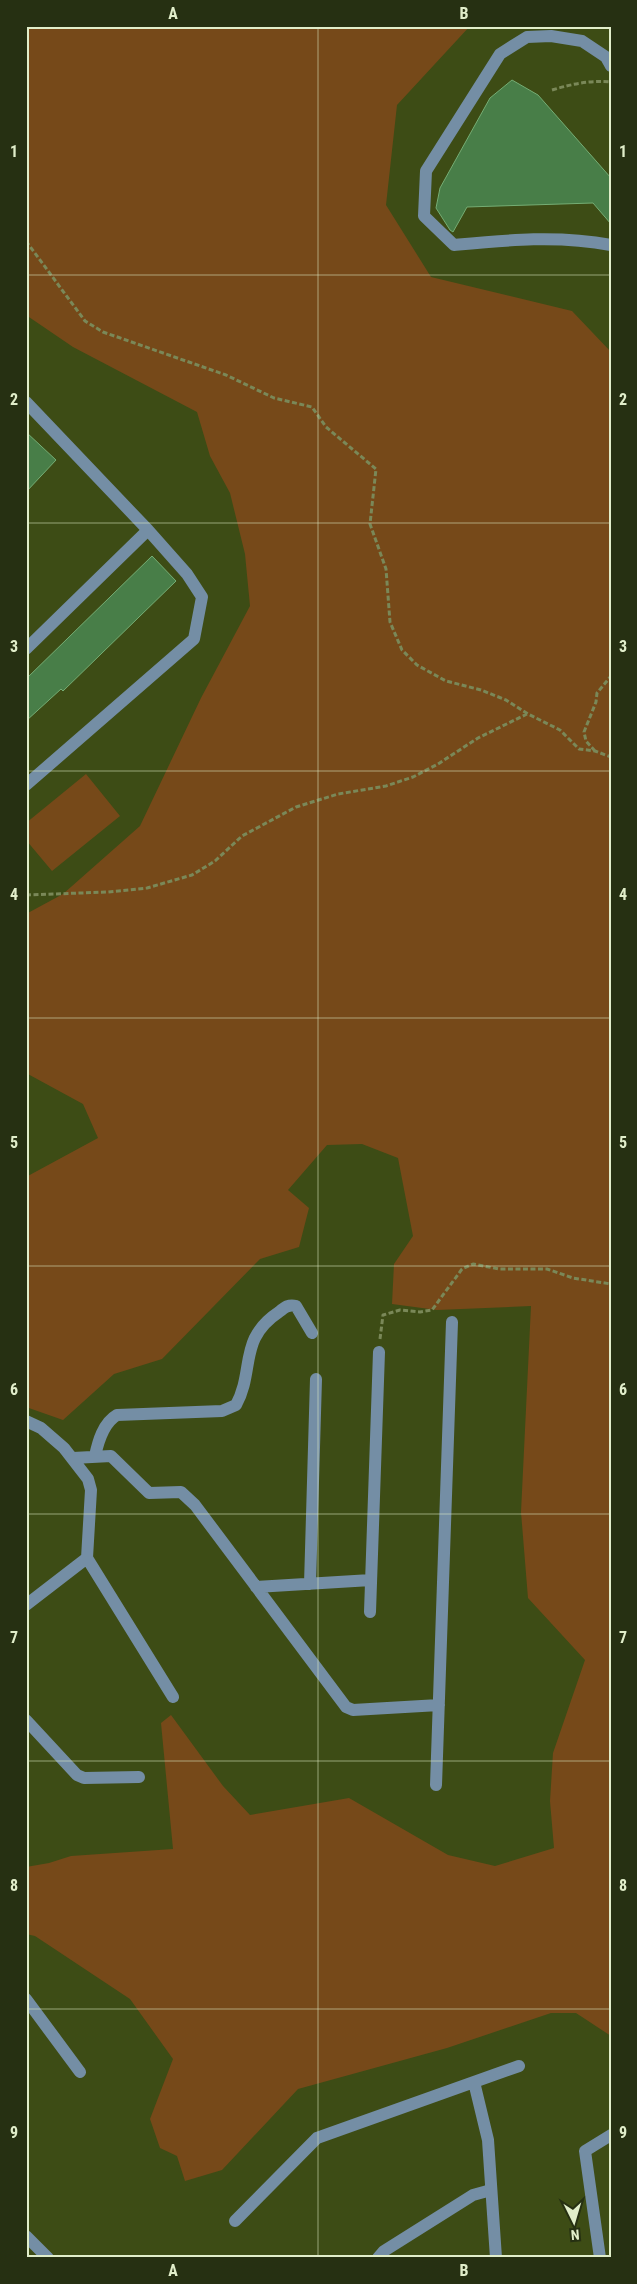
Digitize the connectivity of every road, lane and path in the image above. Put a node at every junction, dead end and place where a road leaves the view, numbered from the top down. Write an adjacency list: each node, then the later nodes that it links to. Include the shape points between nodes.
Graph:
1 (611, 66): 5 (street, via 606,58 582,41 551,36 527,37 500,54 426,171 424,216 454,246 541,238)
2 (611, 82): 3 (path, via 571,84)
3 (552, 90)
4 (26, 241): 10 (path, via 85,321 103,332 226,375 274,398 312,407 326,427 376,468 370,524 386,570 390,622 402,650 417,665 446,681 506,700)
5 (611, 245)
6 (26, 402): 7 (street)
7 (148, 530): 8 (street); 13 (street, via 187,574 202,597 194,639)
8 (26, 649)
9 (611, 676): 11 (path, via 597,693 584,732 586,742)
10 (528, 714): 11 (path, via 560,730 579,749); 14 (path, via 478,738 413,777 296,807 242,836 215,861 192,875 147,888)
11 (595, 751): 12 (path)
12 (611, 757)
13 (26, 785)
14 (26, 895)
15 (611, 1284): 18 (path, via 547,1270 499,1269 473,1264 462,1269 432,1310 400,1310 383,1315)
16 (452, 1322): 30 (street)
17 (312, 1333): 21 (street, via 296,1306 288,1305 266,1320 250,1346 236,1405 222,1411 117,1415 112,1417 99,1437)
18 (379, 1352): 24 (street)
19 (316, 1379): 25 (street)
20 (26, 1421): 22 (street, via 41,1428)
21 (95, 1456): 22 (street); 26 (street, via 111,1456 149,1493 181,1492 195,1505)
22 (73, 1458): 23 (street, via 91,1485)
23 (87, 1558): 27 (street); 29 (street)
24 (371, 1580): 25 (street); 28 (street)
25 (310, 1584): 26 (street)
26 (256, 1586): 30 (street, via 346,1707 353,1710)
27 (26, 1605)
28 (370, 1612)
29 (173, 1697)
30 (439, 1704): 33 (street)
31 (26, 1720): 32 (street, via 77,1775 84,1778)
32 (139, 1777)
33 (436, 1785)
34 (26, 1999): 36 (street)
35 (519, 2066): 37 (street)
36 (80, 2072)
37 (474, 2082): 39 (street, via 488,2140); 40 (street, via 317,2138)
38 (611, 2135): 45 (street, via 584,2151)
39 (491, 2190): 43 (street, via 473,2195 384,2251); 44 (street)
40 (235, 2220)
41 (26, 2236): 42 (street)
42 (48, 2258)
43 (378, 2258)
44 (496, 2258)
45 (600, 2258)

